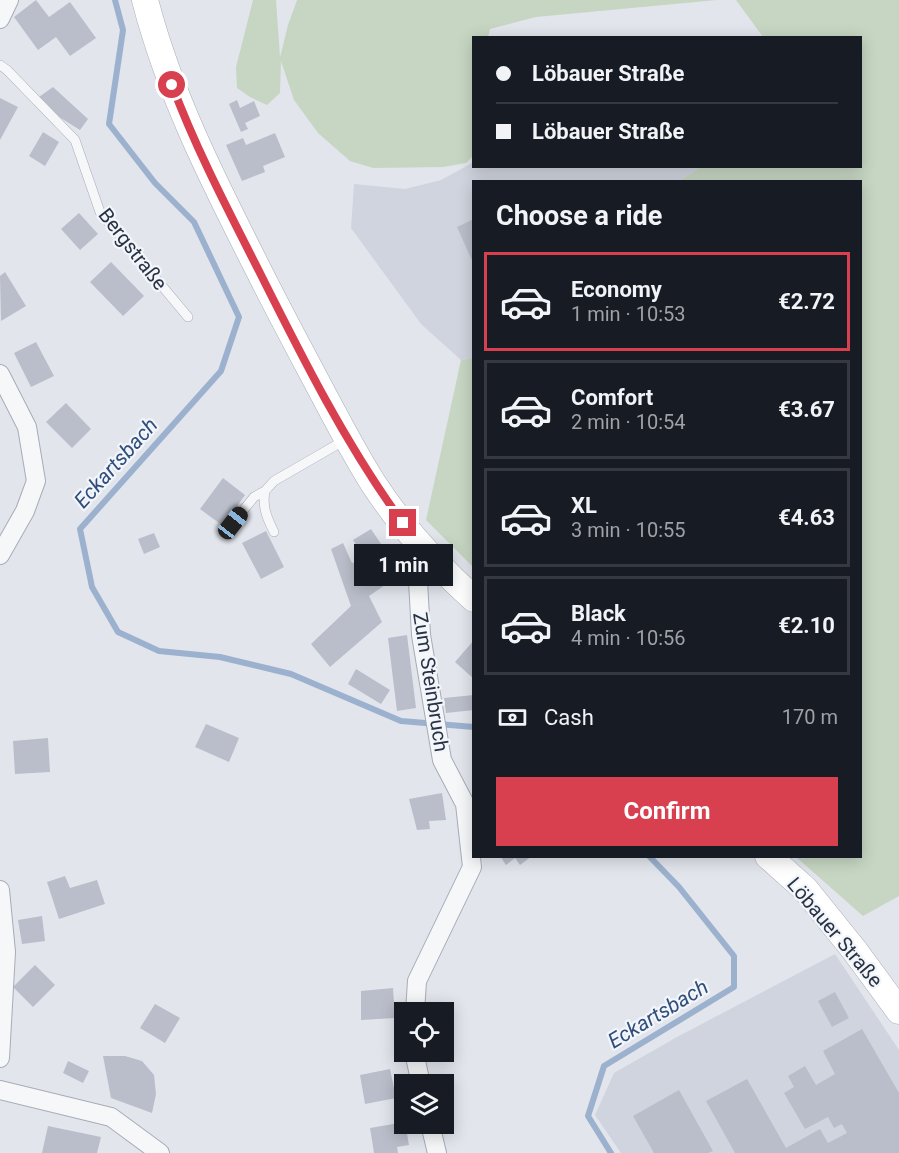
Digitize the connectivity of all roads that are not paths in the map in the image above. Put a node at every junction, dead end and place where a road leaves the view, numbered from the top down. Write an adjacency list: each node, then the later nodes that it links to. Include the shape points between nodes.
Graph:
1 (9, 0): 3 (street)
2 (145, 0): 7 (main road, via 178,101 219,192)
3 (0, 19)
4 (0, 66): 5 (lane, Bergstraße, via 75,140 99,212)
5 (188, 317)
6 (0, 374): 12 (street, via 27,427 36,481 25,511)
7 (348, 438): 8 (lane, via 274,481); 11 (main road, via 374,483)
8 (265, 491): 9 (lane, via 254,497); 10 (lane, via 265,514)
9 (233, 523)
10 (274, 532)
11 (424, 550): 13 (main road); 16 (street, Zum Steinbruch, via 418,581 421,635 442,760 465,804 472,867 417,981)
12 (0, 555)
13 (472, 597)
14 (770, 858): 17 (main road, Löbauer Straße, via 805,889)
15 (0, 890): 18 (street, via 6,952)
16 (416, 1002)
17 (899, 1011)
18 (0, 1058)
19 (0, 1090): 21 (street, via 111,1117)
20 (432, 1134): 22 (street)
21 (160, 1153)
22 (437, 1153)

